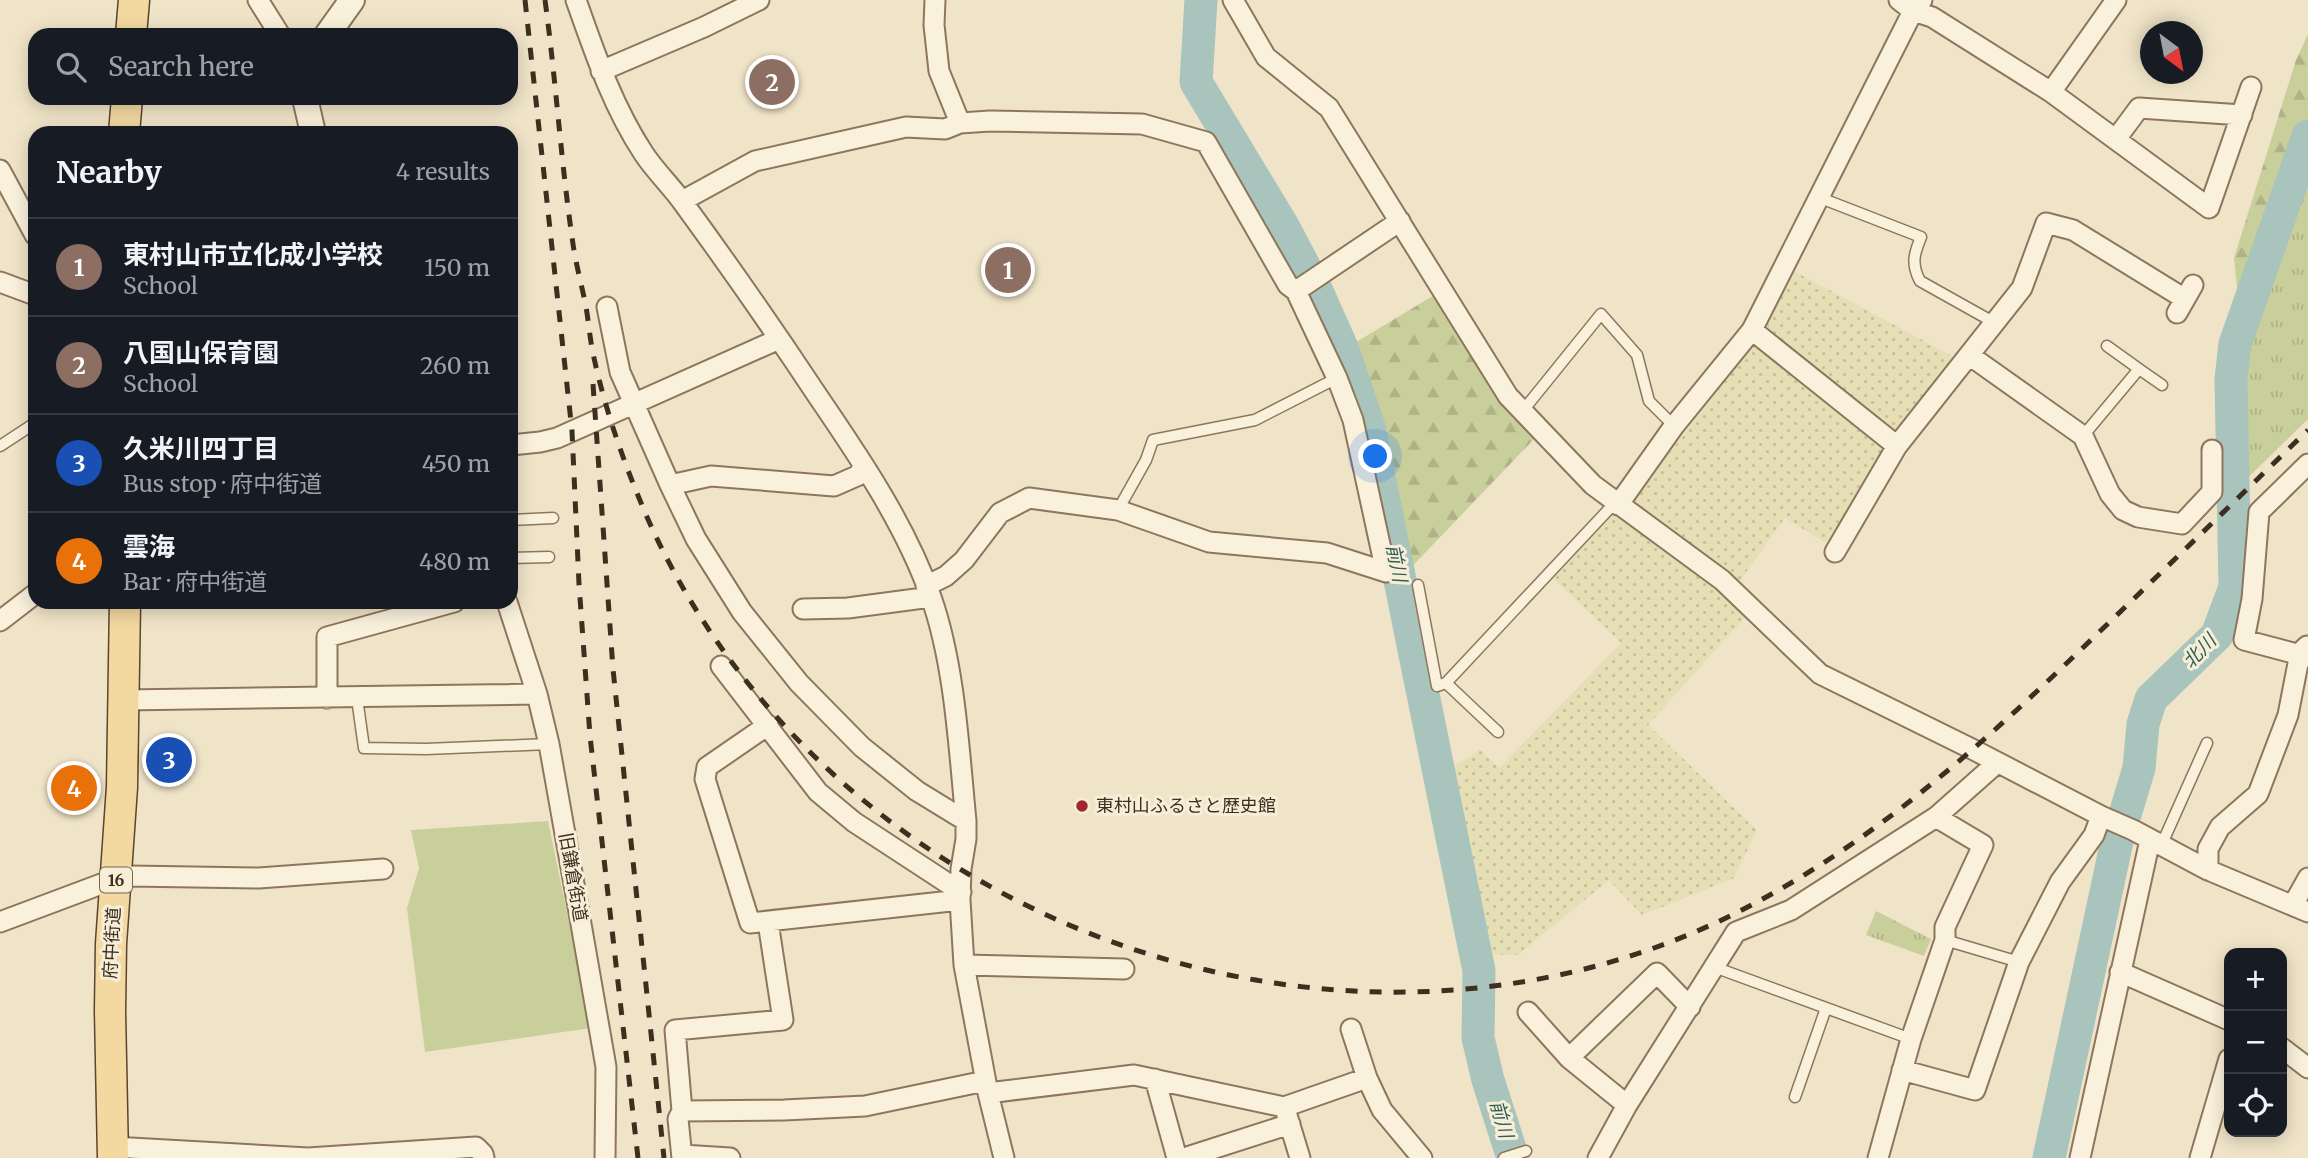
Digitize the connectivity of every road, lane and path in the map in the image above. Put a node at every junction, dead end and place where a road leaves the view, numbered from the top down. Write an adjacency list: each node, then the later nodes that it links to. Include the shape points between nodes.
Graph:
1 (134, 0): 10 (main road)
2 (258, 0): 11 (street)
3 (352, 0): 12 (street)
4 (576, 0): 13 (street)
5 (757, 0): 13 (street)
6 (935, 0): 19 (street, via 939,71)
7 (1233, 0): 26 (street, via 1266,57 1329,108)
8 (2116, 0): 15 (street)
9 (1911, 4): 15 (street); 24 (street)
10 (132, 28)
11 (275, 28)
12 (332, 28)
13 (601, 71): 25 (street, via 645,155)
14 (2251, 87): 18 (street)
15 (2051, 92): 22 (street)
16 (126, 105): 20 (main road)
17 (307, 105): 21 (street)
18 (2242, 115): 22 (street, via 2140,108); 22 (street, via 2209,208)
19 (960, 123): 25 (street, via 945,129 906,127 755,161); 29 (street, via 1142,124 1206,142 1288,285)
20 (125, 126)
21 (311, 126)
22 (2116, 139)
23 (0, 170): 27 (street)
24 (1818, 197): 33 (lane, via 1921,237 1913,256 1920,281); 34 (street)
25 (682, 201): 35 (street)
26 (1400, 221): 29 (street); 42 (street)
27 (28, 222)
28 (2, 285): 30 (street)
29 (1296, 291): 39 (street)
30 (28, 293)
31 (2185, 299): 33 (street, via 2073,229 2046,223 2022,288)
32 (607, 307): 41 (street, via 621,372)
33 (1995, 323): 37 (street)
34 (1752, 330): 43 (street); 48 (street)
35 (779, 338): 41 (street); 51 (street)
36 (2107, 346): 38 (lane)
37 (1969, 355): 45 (street); 48 (street)
38 (2138, 369): 40 (lane); 45 (lane)
39 (1337, 378): 54 (lane, via 1255,420 1153,440); 54 (street, via 1353,420 1386,572 1327,553 1209,542)
40 (2162, 385)
41 (635, 403): 46 (street, via 557,438); 52 (street)
42 (1521, 413): 43 (lane, via 1601,314 1636,355 1649,401); 53 (street)
43 (1674, 426): 53 (street)
44 (28, 428): 47 (lane)
45 (2083, 436): 49 (street, via 2110,494 2123,510 2182,524 2212,492)
46 (518, 444)
47 (0, 446)
48 (1897, 446): 57 (street)
49 (2212, 450)
50 (2308, 464): 68 (street, via 2259,512 2244,640)
51 (863, 465): 52 (street, via 859,475 834,486 711,476); 61 (street, via 897,522)
52 (670, 485): 82 (street, via 723,583 799,683 862,747 916,791)
53 (1618, 505): 70 (lane, via 1609,509); 79 (street, via 1722,580 1820,674)
54 (1118, 510): 61 (street, via 1029,498 1000,513 964,560)
55 (553, 518): 56 (lane)
56 (518, 520)
57 (1835, 552)
58 (549, 557): 59 (lane)
59 (518, 558)
60 (1418, 585): 70 (lane, via 1437,686)
61 (929, 591): 66 (street, via 848,608); 82 (street, via 949,677)
62 (28, 599): 67 (street)
63 (125, 609): 74 (main road, 府中街道 / 16)
64 (429, 609): 72 (street, via 327,637)
65 (509, 609): 71 (street, 旧鎌倉街道)
66 (803, 609)
67 (0, 621)
68 (2305, 652): 85 (street, via 2259,794 2220,827 2208,849)
69 (721, 666): 75 (street)
70 (1446, 683): 76 (lane)
71 (537, 694): 73 (street); 78 (street, 旧鎌倉街道)
72 (327, 698): 73 (street); 74 (street)
73 (357, 698): 78 (lane, via 364,748)
74 (125, 700): 87 (main road, 府中街道 / 16)
75 (768, 725): 88 (street, via 818,792); 91 (street, via 707,767 705,779 750,923)
76 (1498, 732)
77 (2207, 743): 83 (lane)
78 (549, 744): 121 (street, 旧鎌倉街道, via 606,1067)
79 (1997, 763): 80 (street); 81 (street)
80 (1937, 817): 92 (street, via 1983,845 1945,928); 95 (street, via 1791,910 1736,932)
81 (2104, 818): 83 (street); 93 (street, via 2060,882)
82 (966, 821): 88 (street)
83 (2148, 839): 85 (street); 97 (street)
84 (383, 869): 87 (street, via 260,878 130,876)
85 (2208, 870): 89 (street)
86 (2308, 878): 89 (street)
87 (116, 880): 90 (street); 117 (main road, 府中街道 / 16, via 110,1011)
88 (960, 896): 91 (street); 94 (street)
89 (2300, 908)
90 (0, 922)
91 (768, 922): 114 (street, via 783,1020 675,1030)
92 (1945, 940): 93 (lane); 103 (street)
93 (2019, 962): 107 (street, via 1975,1090)
94 (964, 965): 96 (street); 111 (street)
95 (1714, 967): 98 (street); 99 (lane)
96 (1124, 969)
97 (2120, 972): 101 (street); 131 (street)
98 (1690, 1007): 105 (street, via 1657,973); 113 (street)
99 (1826, 1008): 103 (lane); 112 (lane)
100 (1528, 1013): 105 (street)
101 (2224, 1018)
102 (1351, 1029): 109 (street)
103 (1911, 1039): 107 (street)
104 (2287, 1052): 106 (street)
105 (1569, 1058): 113 (street)
106 (2308, 1068)
107 (1902, 1070): 130 (street)
108 (2225, 1074): 132 (street)
109 (1367, 1078): 115 (street); 127 (street, via 1382,1110)
110 (1154, 1079): 111 (street, via 1134,1074); 115 (street); 124 (street)
111 (987, 1087): 114 (street, via 865,1105); 123 (street)
112 (1795, 1097)
113 (1627, 1105): 129 (street)
114 (682, 1111): 118 (street, via 678,1119)
115 (1287, 1115): 125 (street); 126 (street)
116 (1526, 1151): 128 (lane)
117 (113, 1152): 119 (street)
118 (682, 1156): 122 (street)
119 (308, 1158): 120 (street, via 476,1147)
120 (484, 1158)
121 (605, 1158)
122 (730, 1158)
123 (1004, 1158)
124 (1177, 1158)
125 (1184, 1158)
126 (1300, 1158)
127 (1422, 1158)
128 (1504, 1158)
129 (1598, 1158)
130 (1878, 1158)
131 (2080, 1158)
132 (2200, 1158)

